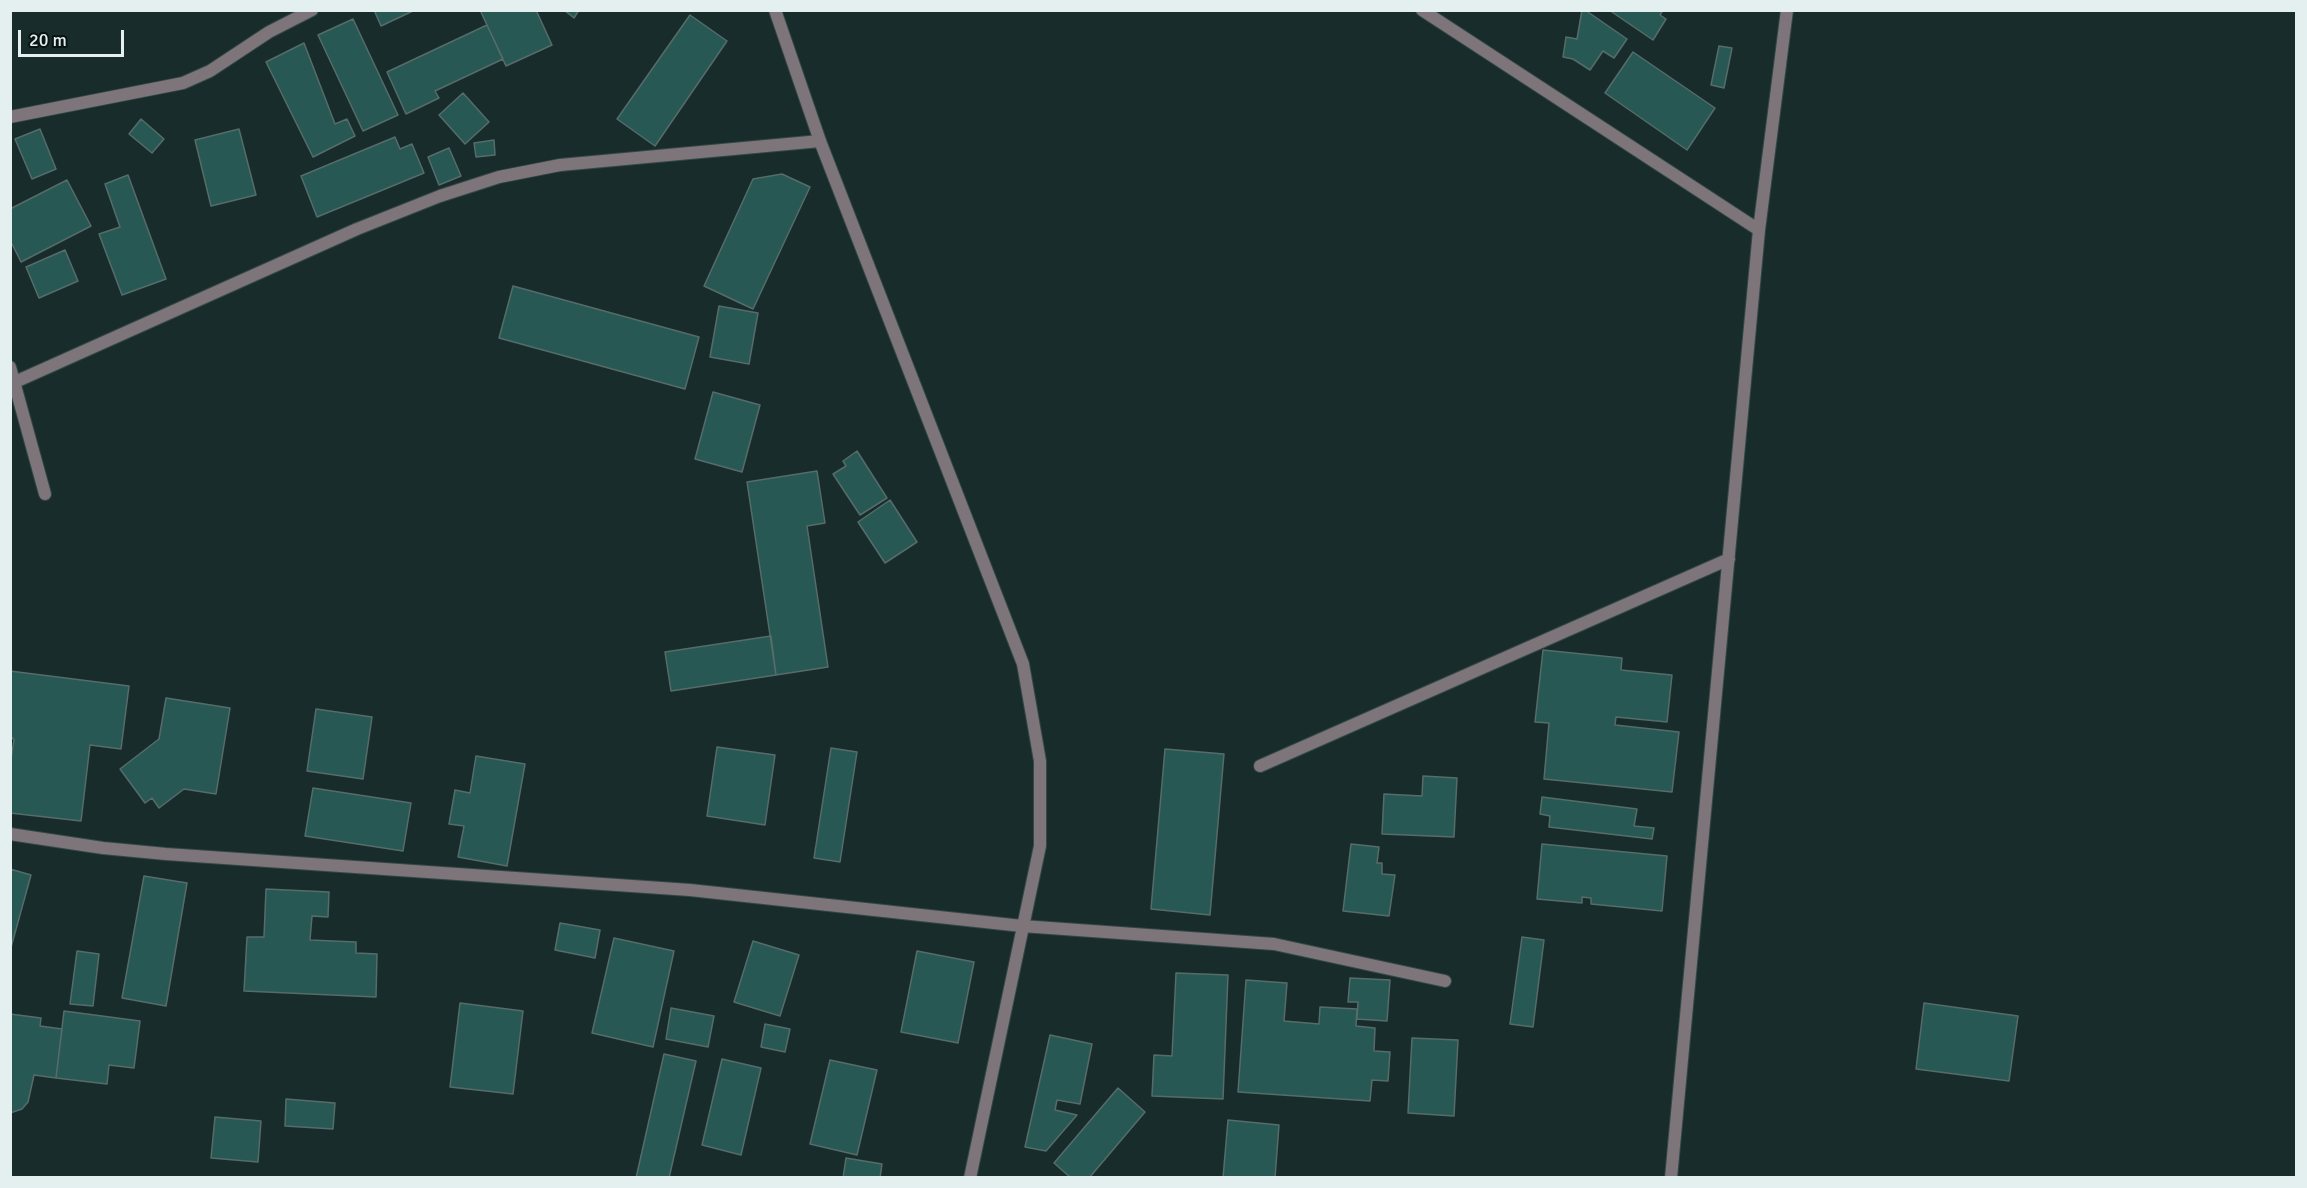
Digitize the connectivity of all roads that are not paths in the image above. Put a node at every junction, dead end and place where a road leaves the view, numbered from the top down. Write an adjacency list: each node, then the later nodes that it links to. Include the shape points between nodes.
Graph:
1 (312, 10): 5 (street, via 183,83)
2 (775, 10): 6 (street)
3 (1422, 10): 7 (street)
4 (1787, 10): 7 (street)
5 (10, 117)
6 (820, 141): 9 (street, via 560,165 498,177 357,229); 14 (street, via 1023,664 1040,760 1040,846)
7 (1760, 230): 11 (street)
8 (10, 368): 9 (street)
9 (15, 382): 10 (street)
10 (45, 494)
11 (1729, 559): 12 (street); 17 (street)
12 (1260, 765)
13 (10, 834): 14 (street, via 166,854 690,890)
14 (1022, 926): 15 (street, via 1274,944); 16 (street)
15 (1446, 981)
16 (970, 1178)
17 (1671, 1178)

